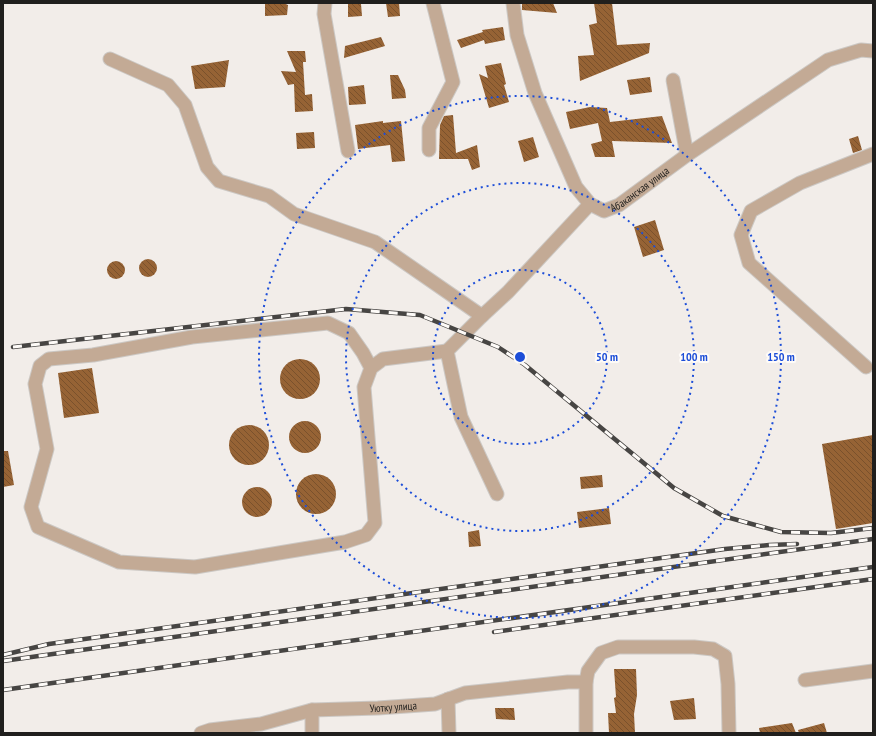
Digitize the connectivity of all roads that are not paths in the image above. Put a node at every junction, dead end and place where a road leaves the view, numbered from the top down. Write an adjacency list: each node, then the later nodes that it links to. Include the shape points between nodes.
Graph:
1 (325, 3): 8 (street, via 324,14)
2 (433, 3): 7 (street, via 453,82 429,128)
3 (513, 3): 11 (street, Абаканская улица, via 518,35 535,92 576,187)
4 (873, 51): 10 (street, Абаканская улица, via 861,50 828,60)
5 (110, 59): 12 (street, via 168,85 185,106 207,167 219,181 270,196 294,214 375,242)
6 (673, 80): 10 (street)
7 (429, 150)
8 (348, 151)
9 (873, 154): 14 (street, via 800,183 751,211 741,236 749,262)
10 (687, 155): 11 (street, Абаканская улица, via 619,206 604,211)
11 (590, 204): 12 (street, via 508,292)
12 (482, 316): 13 (street)
13 (447, 351): 15 (street, via 383,359); 16 (street, via 461,417)
14 (866, 367)
15 (371, 368): 15 (street, via 364,387 375,523 366,536 345,542 196,567 119,562 38,527 30,507 47,449 35,384 40,366 49,359 93,355 192,337 328,323 349,333)
16 (497, 494)
17 (873, 671): 18 (street)
18 (805, 680)
19 (586, 682): 20 (street, Уютку улица, via 465,693); 25 (street); 26 (street, via 588,671 601,653 618,647 713,649 725,656)
20 (448, 699): 21 (street, Уютку улица, via 435,704); 24 (street)
21 (312, 710): 22 (street, Уютку улица, via 261,724); 23 (street)
22 (201, 733)
23 (312, 733)
24 (449, 733)
25 (586, 733)
26 (728, 733)

